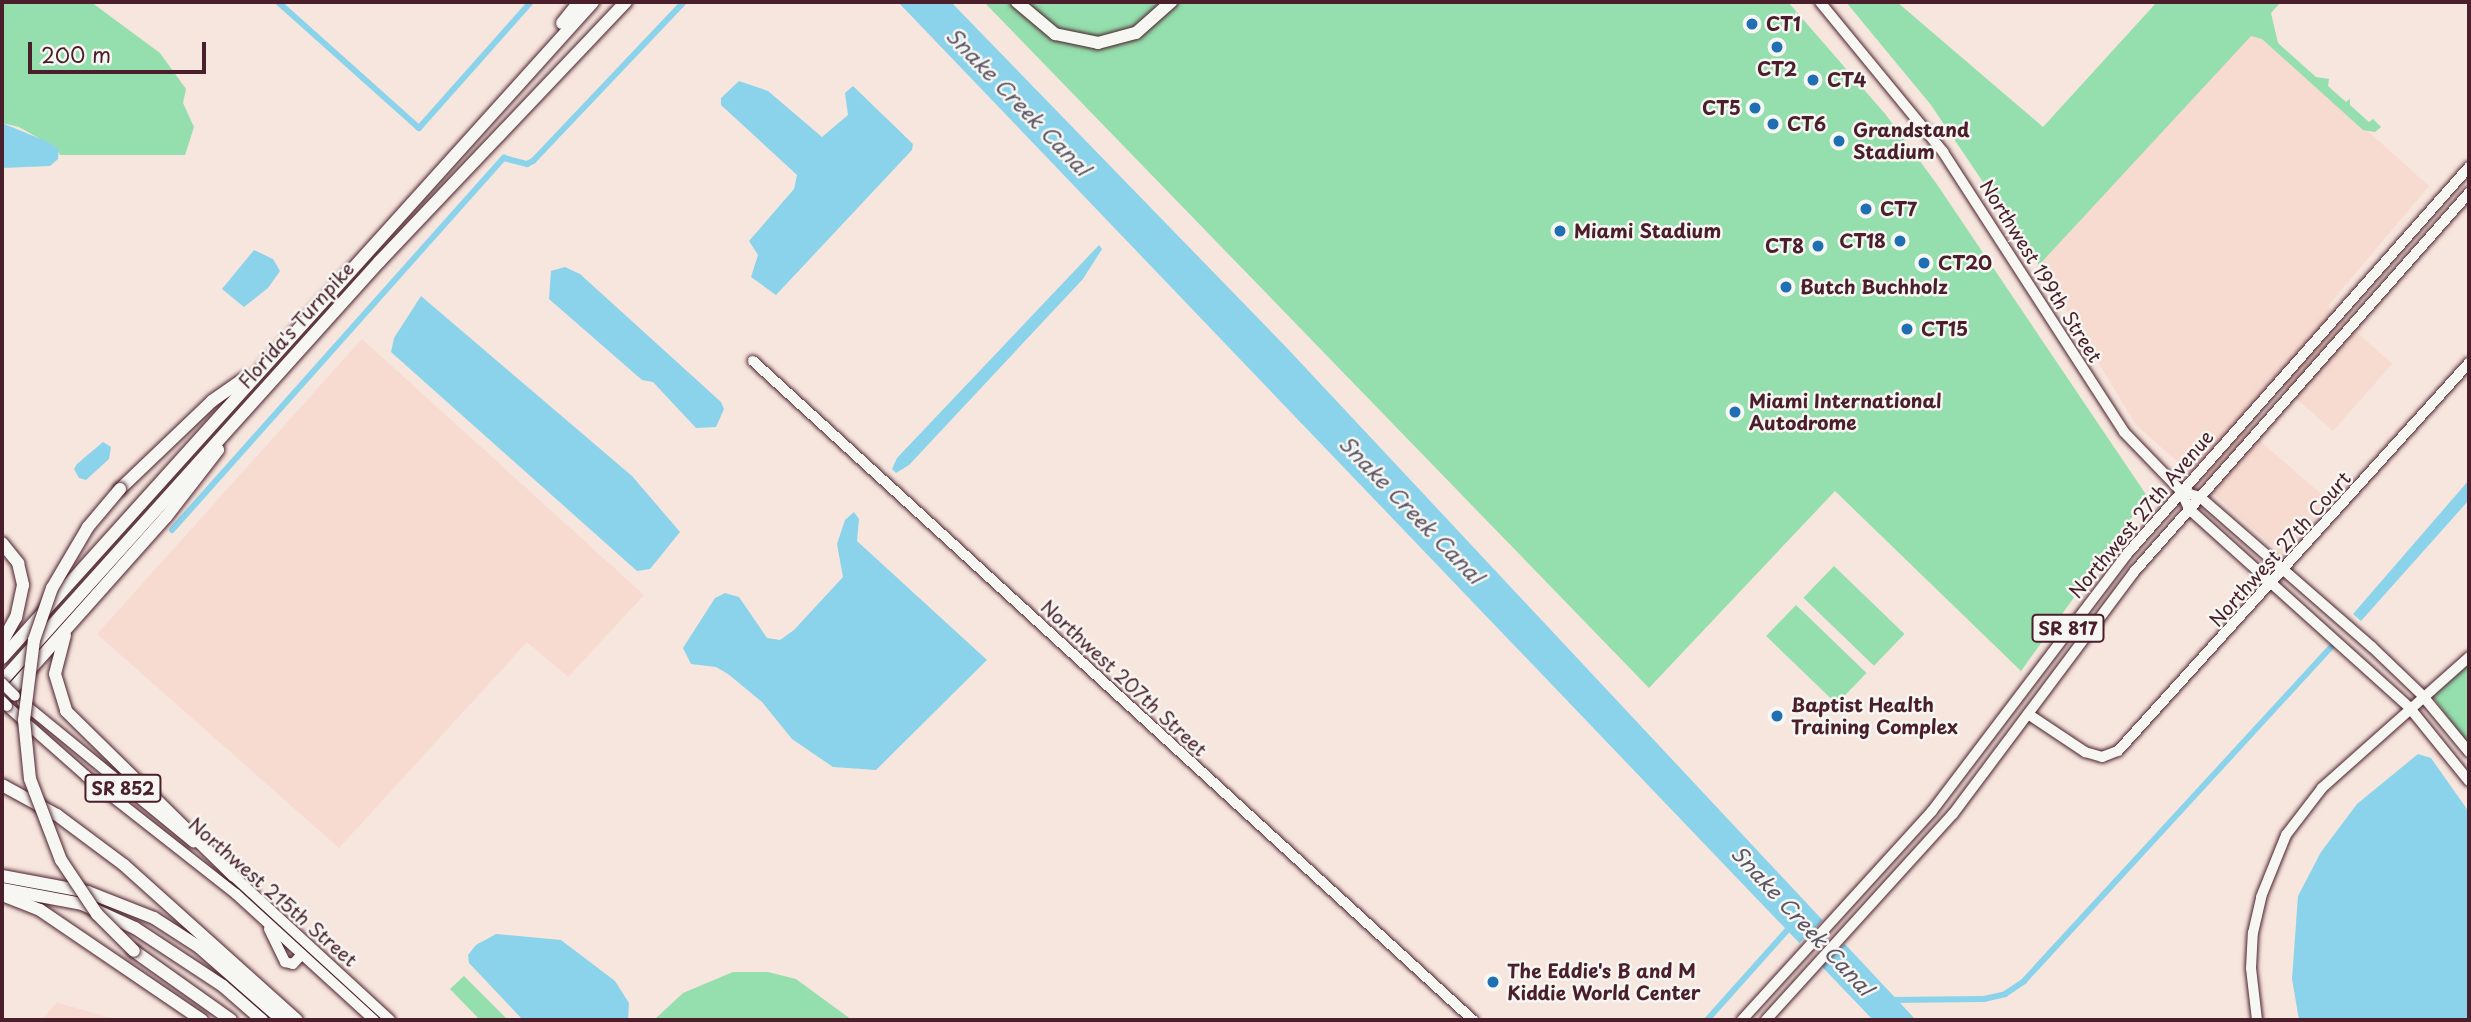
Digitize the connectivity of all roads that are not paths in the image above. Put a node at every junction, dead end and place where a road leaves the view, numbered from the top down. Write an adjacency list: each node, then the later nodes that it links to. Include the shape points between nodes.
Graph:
1 (579, 2): 7 (highway)
2 (593, 2): 7 (highway, Florida's Turnpike)
3 (1017, 2): 4 (highway, via 1055,34 1098,43 1136,33)
4 (1171, 2)
5 (1820, 2): 16 (main road, Northwest 199th Street, via 1943,152 2118,424)
6 (625, 3): 15 (highway, Florida's Turnpike)
7 (511, 87): 14 (highway, Florida's Turnpike)
8 (2469, 167): 10 (main road, Northwest 27th Avenue / SR 817)
9 (2469, 193): 11 (main road, Northwest 27th Avenue / SR 817)
10 (2333, 321): 11 (main road, via 2323,344); 16 (main road, Northwest 27th Avenue / SR 817)
11 (2325, 356): 17 (main road, Northwest 27th Avenue / SR 817)
12 (753, 361): 51 (street, Northwest 207th Street)
13 (2469, 363): 20 (street, Northwest 27th Court)
14 (261, 366): 27 (highway, Florida's Turnpike); 44 (highway, bridge, via 212,401 120,489 88,527 51,588 34,640 24,720 30,779 61,860 96,914 134,951)
15 (247, 408): 22 (highway, via 199,478); 28 (highway, Florida's Turnpike)
16 (2181, 491): 17 (main road); 18 (main road, Northwest 199th Street); 23 (main road, Northwest 27th Avenue / SR 817)
17 (2200, 496): 18 (main road, Northwest 27th Avenue / SR 817); 20 (main road)
18 (2189, 509): 21 (main road, Northwest 199th Street); 24 (main road, Northwest 27th Avenue / SR 817)
19 (2, 543): 25 (highway, via 18,564 23,584 16,617)
20 (2285, 571): 21 (street, Northwest 27th Court); 29 (main road)
21 (2273, 584): 31 (main road, Northwest 199th Street); 32 (street, Northwest 27th Court, via 2113,755 2085,752)
22 (69, 625): 30 (highway); 39 (highway, via 55,667 56,688 66,711)
23 (2067, 629): 24 (main road); 34 (main road, Northwest 27th Avenue / SR 817)
24 (2080, 640): 32 (main road, Northwest 27th Avenue / SR 817)
25 (2, 642)
26 (2469, 657): 29 (street)
27 (2, 658)
28 (2, 682): 39 (main road, Northwest 215th Street / SR 852, bridge, via 102,772)
29 (2422, 695): 31 (street); 33 (main road)
30 (3, 703): 42 (main road, Northwest 215th Street / SR 852)
31 (2409, 707): 35 (main road, Northwest 199th Street); 54 (street, via 2322,789 2286,835 2257,911 2251,968)
32 (2028, 714): 36 (main road, Northwest 27th Avenue / SR 817)
33 (2469, 751)
34 (1963, 772): 36 (main road); 52 (main road, Northwest 27th Avenue / SR 817)
35 (2469, 781)
36 (1976, 784): 53 (main road, Northwest 27th Avenue / SR 817)
37 (2, 785): 48 (highway, via 57,815 124,865)
38 (2, 876): 47 (highway, via 88,892 154,918 199,947)
39 (234, 876): 50 (main road, Northwest 215th Street / SR 852)
40 (2, 889): 46 (highway, via 82,904 135,928 223,986)
41 (2, 895): 45 (highway, via 40,909)
42 (265, 920): 43 (main road, Northwest 215th Street / SR 852); 43 (main road, via 285,962 293,964)
43 (302, 954): 49 (main road, Northwest 215th Street / SR 852)
44 (227, 1018)
45 (202, 1020)
46 (262, 1020)
47 (282, 1020)
48 (296, 1020)
49 (374, 1020)
50 (390, 1020)
51 (1473, 1020)
52 (1742, 1020)
53 (1766, 1020)
54 (2257, 1020)

